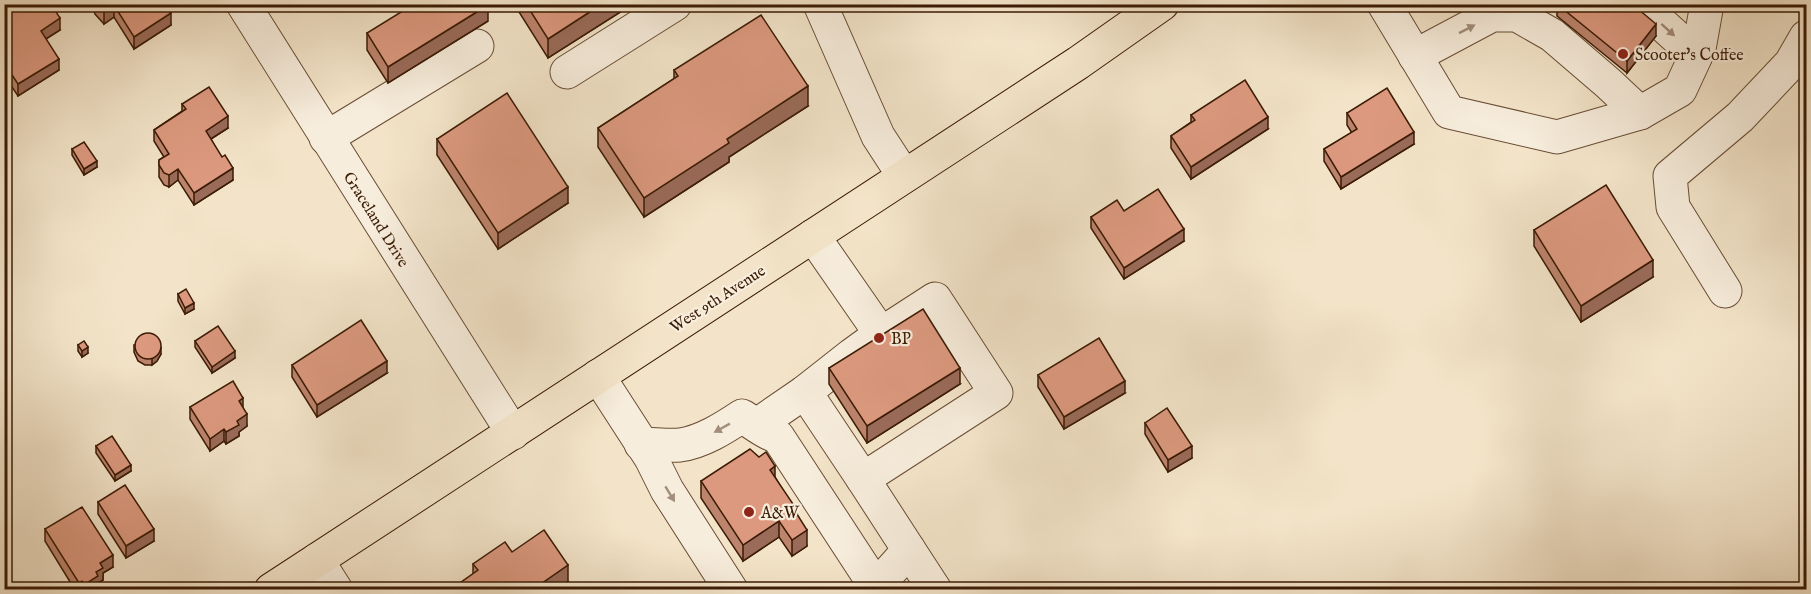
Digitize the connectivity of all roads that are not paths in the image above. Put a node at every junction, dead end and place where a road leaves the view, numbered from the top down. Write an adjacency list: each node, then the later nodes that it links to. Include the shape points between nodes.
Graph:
1 (243, 4): 14 (street, Graceland Drive)
2 (675, 4): 12 (street)
3 (820, 4): 15 (street, via 878,136)
4 (1161, 4): 15 (main road, West 9th Avenue)
5 (1384, 4): 11 (street)
6 (1640, 4): 10 (street, one-way to 10)
7 (1707, 4): 10 (street)
8 (1806, 37): 17 (street, via 1791,63 1740,117 1670,176 1673,207)
9 (477, 46): 14 (street)
10 (1696, 55): 13 (street, via 1680,90)
11 (1415, 56): 13 (street, via 1449,112 1557,137); 13 (street, one-way to 13, via 1492,15 1517,15 1552,36)
12 (567, 72)
13 (1640, 113)
14 (326, 138): 22 (street, Graceland Drive)
15 (904, 176): 16 (main road, West 9th Avenue)
16 (813, 236): 18 (street); 19 (main road, West 9th Avenue)
17 (1725, 291)
18 (886, 340): 20 (street); 24 (street, via 935,299 996,393 935,416 905,436)
19 (598, 376): 22 (main road, West 9th Avenue); 23 (street)
20 (806, 392): 21 (street); 24 (street)
21 (761, 429): 23 (street, one-way to 23, via 742,416 701,439 680,445); 27 (street, via 778,437)
22 (513, 433): 26 (main road, West 9th Avenue)
23 (641, 444): 30 (street, one-way to 30)
24 (863, 479): 25 (street)
25 (909, 550): 27 (street); 31 (street)
26 (317, 560): 28 (main road, West 9th Avenue); 29 (street)
27 (870, 589)
28 (272, 590)
29 (336, 590)
30 (731, 590)
31 (935, 590)

